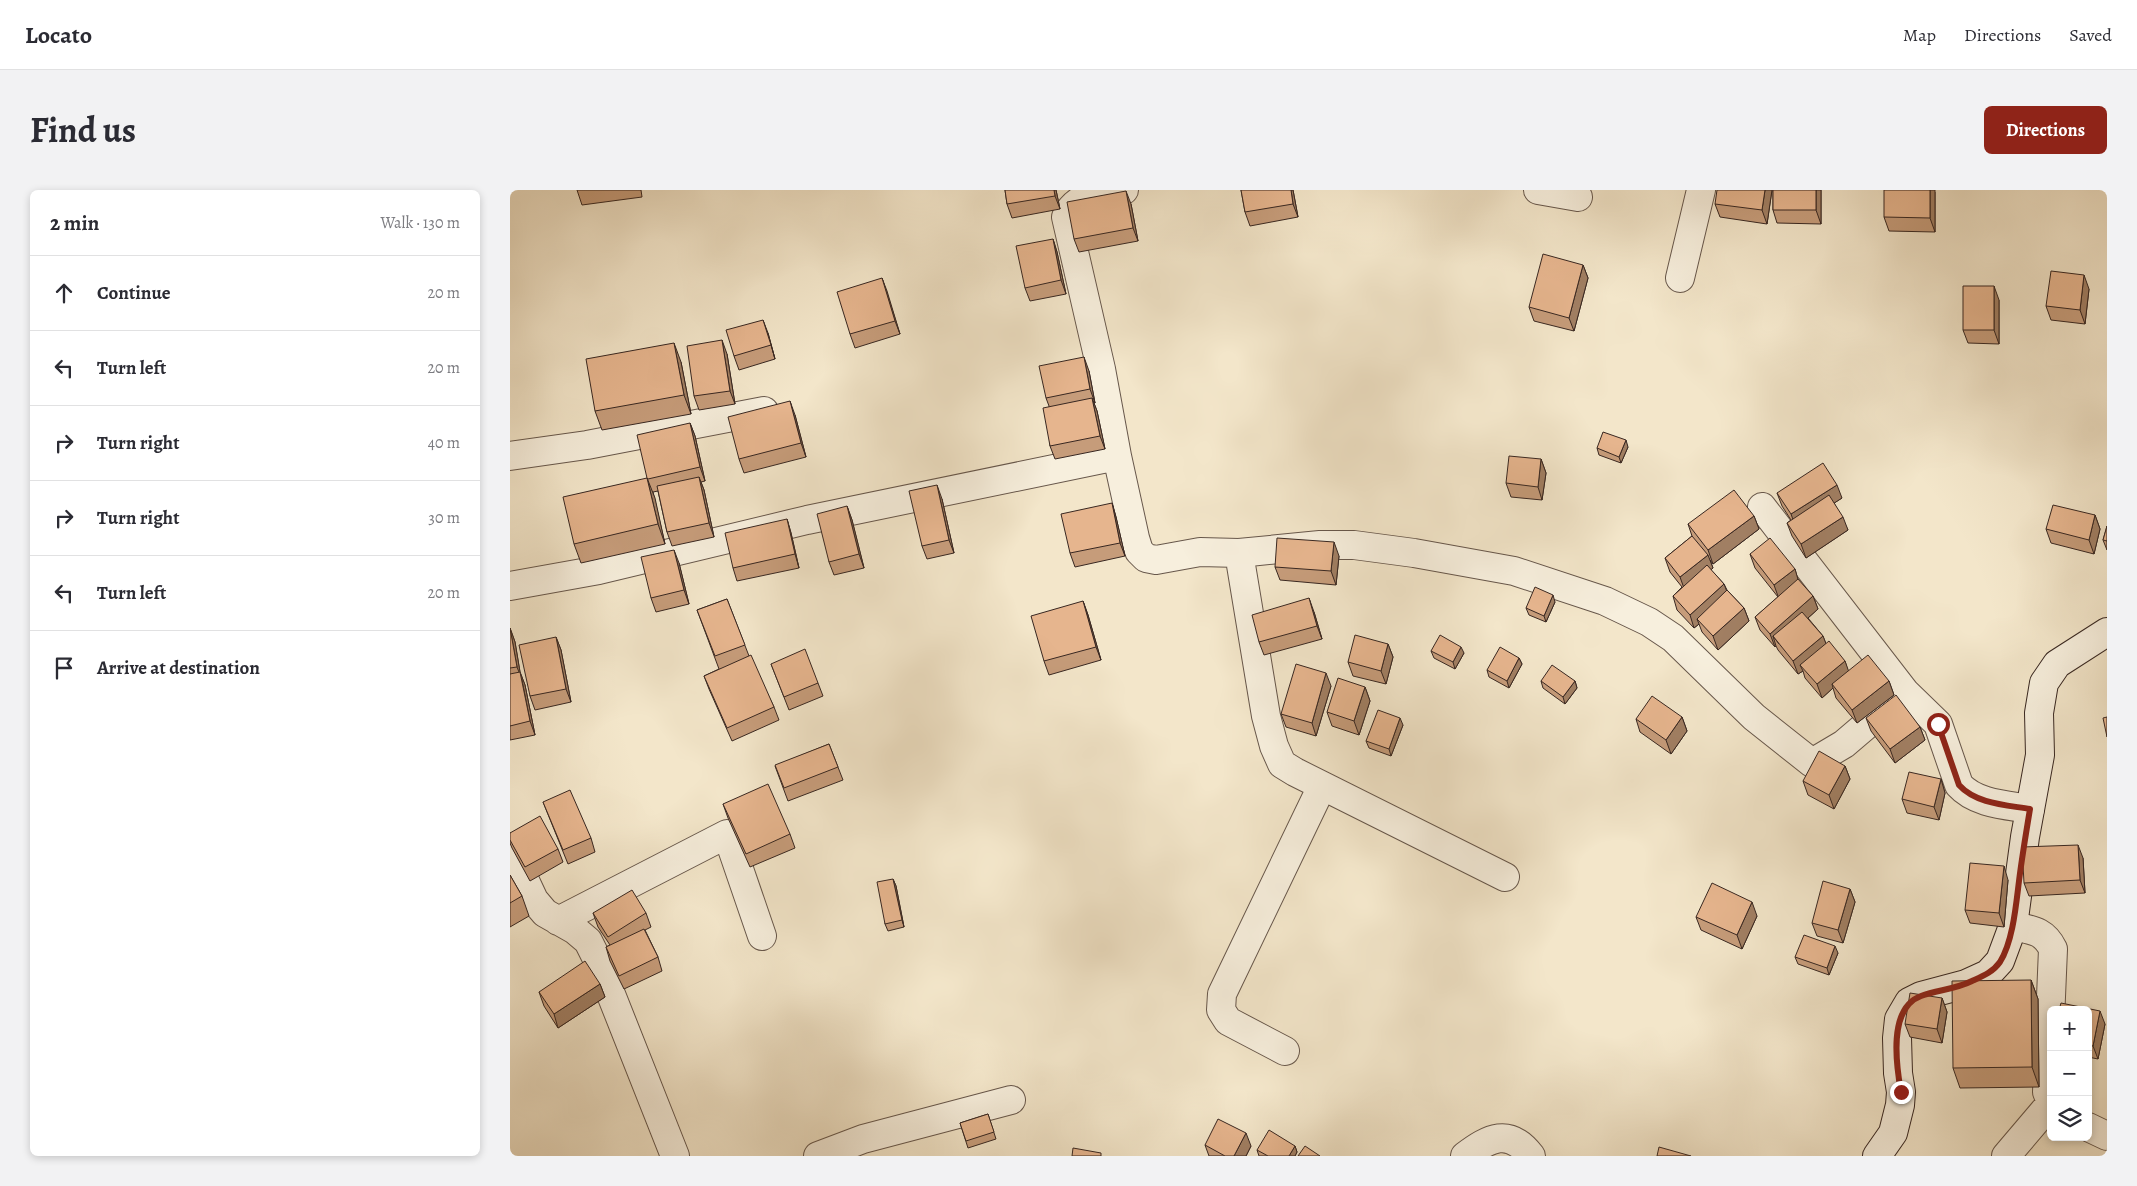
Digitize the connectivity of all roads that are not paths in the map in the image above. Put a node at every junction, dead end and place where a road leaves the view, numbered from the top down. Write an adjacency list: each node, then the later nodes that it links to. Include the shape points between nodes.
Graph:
1 (1124, 190): 8 (street, via 1082,198 1070,207 1066,217 1101,369)
2 (1538, 190): 4 (street)
3 (1701, 190): 5 (street)
4 (1578, 197)
5 (1680, 278)
6 (780, 408): 7 (street, via 587,445)
7 (510, 456)
8 (1117, 456): 10 (street, via 1135,538 1139,551 1146,558 1156,560 1200,552); 11 (street, via 807,520 599,570)
9 (1762, 507): 13 (street)
10 (1239, 553): 13 (street, via 1320,545 1414,553 1514,570 1605,602 1649,622 1673,638 1754,717 1812,763 1844,744); 14 (street, via 1266,716 1274,746 1282,764)
11 (510, 586)
12 (2107, 632): 15 (street, via 2057,664 2044,683 2039,713 2040,754)
13 (1905, 692): 15 (street, via 1938,724 1959,785 1965,792 1988,801)
14 (1322, 786): 17 (street); 21 (street, via 1222,994 1221,1010 1228,1022)
15 (2030, 809): 19 (street)
16 (510, 849): 18 (street, via 534,900 545,913)
17 (1505, 877)
18 (558, 921): 20 (street, via 727,834); 28 (street, via 588,941 597,959)
19 (2013, 926): 22 (street, via 2048,938 2053,949); 32 (street, via 2000,961 1988,974 1909,1002 1899,1019 1897,1038 1900,1105 1893,1133)
20 (762, 936)
21 (1285, 1051)
22 (2049, 1096)
23 (1012, 1100): 27 (street)
24 (2047, 1108): 33 (street)
25 (2092, 1129): 26 (street)
26 (2107, 1136)
27 (865, 1147): 29 (street)
28 (674, 1156)
29 (818, 1156)
30 (1465, 1156): 31 (street, via 1495,1138 1507,1138)
31 (1532, 1156)
32 (1877, 1156)
33 (2006, 1156)

